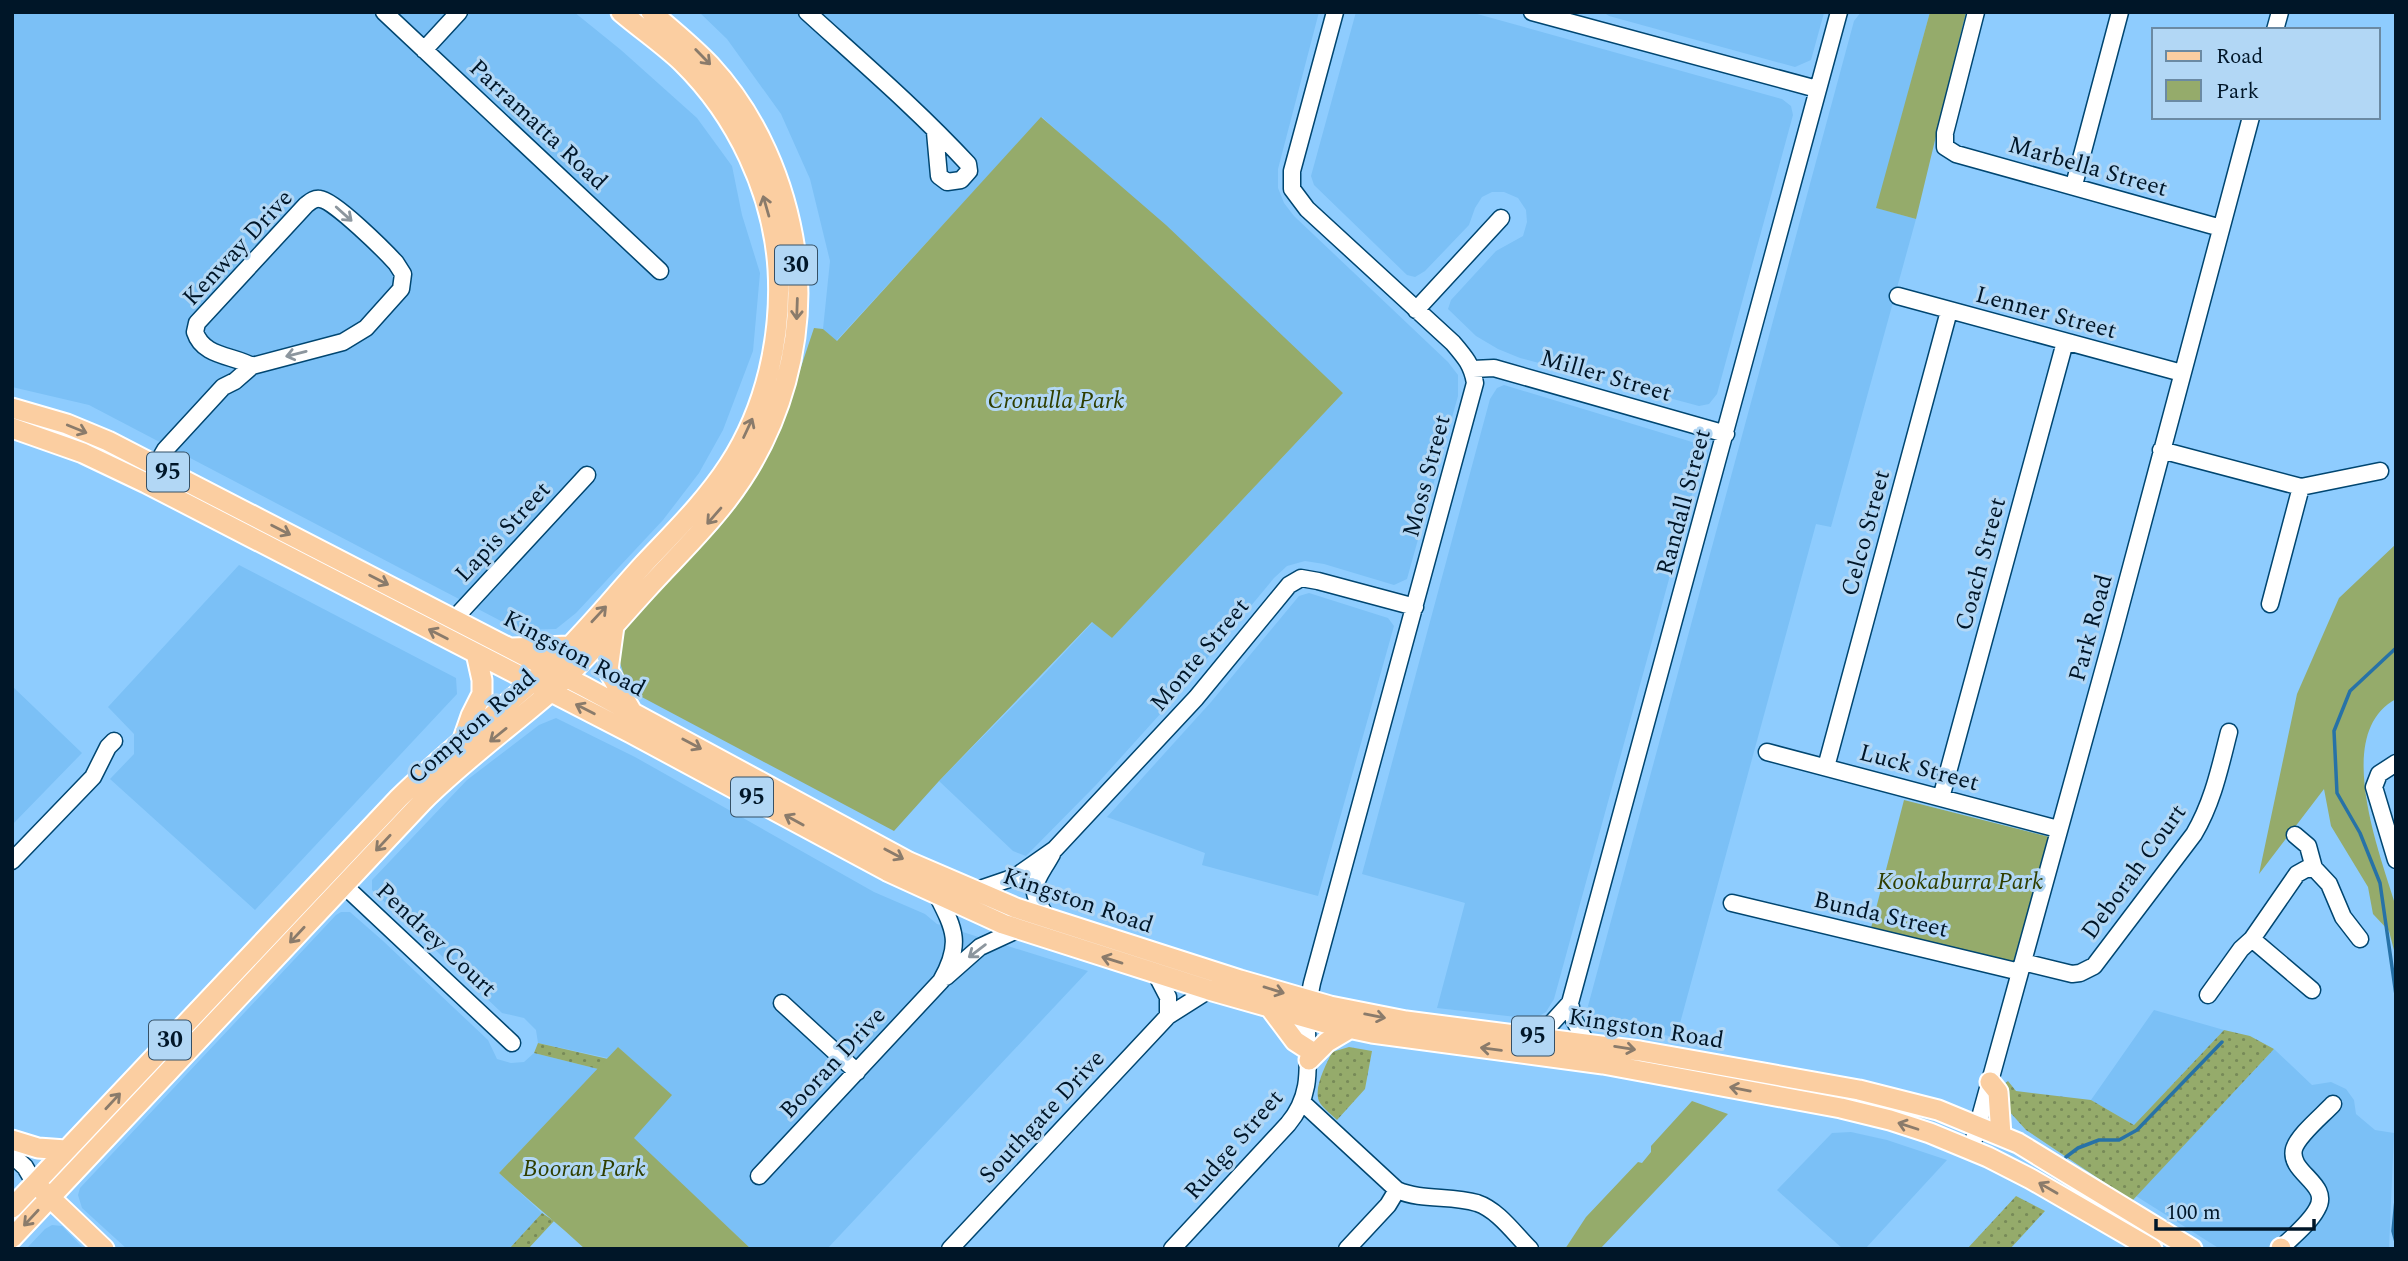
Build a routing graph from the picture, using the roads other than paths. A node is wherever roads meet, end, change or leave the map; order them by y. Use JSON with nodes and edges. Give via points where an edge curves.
{"nodes":[{"id":1,"x":384,"y":12,"type":"edge"},
{"id":2,"x":459,"y":12,"type":"edge"},
{"id":3,"x":621,"y":12,"type":"edge"},
{"id":4,"x":651,"y":12,"type":"edge"},
{"id":5,"x":807,"y":12,"type":"edge"},
{"id":6,"x":1335,"y":12,"type":"edge"},
{"id":7,"x":1532,"y":12,"type":"edge"},
{"id":8,"x":1839,"y":12,"type":"edge"},
{"id":9,"x":1976,"y":12,"type":"edge"},
{"id":10,"x":2120,"y":12,"type":"edge"},
{"id":11,"x":1578,"y":18,"type":"edge"},
{"id":12,"x":424,"y":50,"type":"junction"},
{"id":13,"x":1817,"y":89,"type":"junction"},
{"id":14,"x":2250,"y":119,"type":"edge"},
{"id":15,"x":935,"y":132,"type":"dead end"},
{"id":16,"x":2074,"y":185,"type":"junction"},
{"id":17,"x":1501,"y":218,"type":"dead end"},
{"id":18,"x":2221,"y":228,"type":"junction"},
{"id":19,"x":660,"y":271,"type":"dead end"},
{"id":20,"x":1898,"y":296,"type":"dead end"},
{"id":21,"x":1416,"y":310,"type":"junction"},
{"id":22,"x":1949,"y":311,"type":"junction"},
{"id":23,"x":2065,"y":342,"type":"junction"},
{"id":24,"x":223,"y":358,"type":"junction"},
{"id":25,"x":252,"y":366,"type":"junction"},
{"id":26,"x":1473,"y":369,"type":"junction"},
{"id":27,"x":2182,"y":373,"type":"junction"},
{"id":28,"x":223,"y":387,"type":"junction"},
{"id":29,"x":12,"y":408,"type":"edge"},
{"id":30,"x":12,"y":428,"type":"edge"},
{"id":31,"x":1726,"y":434,"type":"junction"},
{"id":32,"x":2161,"y":450,"type":"junction"},
{"id":33,"x":2380,"y":471,"type":"dead end"},
{"id":34,"x":150,"y":474,"type":"junction"},
{"id":35,"x":587,"y":475,"type":"dead end"},
{"id":36,"x":2301,"y":487,"type":"junction"},
{"id":37,"x":2270,"y":604,"type":"dead end"},
{"id":38,"x":1415,"y":607,"type":"junction"},
{"id":39,"x":454,"y":619,"type":"junction"},
{"id":40,"x":614,"y":625,"type":"junction"},
{"id":41,"x":569,"y":646,"type":"junction"},
{"id":42,"x":510,"y":649,"type":"junction"},
{"id":43,"x":476,"y":653,"type":"junction"},
{"id":44,"x":556,"y":673,"type":"junction"},
{"id":45,"x":532,"y":681,"type":"junction"},
{"id":46,"x":551,"y":691,"type":"junction"},
{"id":47,"x":632,"y":712,"type":"junction"},
{"id":48,"x":2229,"y":732,"type":"dead end"},
{"id":49,"x":463,"y":740,"type":"junction"},
{"id":50,"x":114,"y":741,"type":"dead end"},
{"id":51,"x":1767,"y":752,"type":"dead end"},
{"id":52,"x":2396,"y":762,"type":"edge"},
{"id":53,"x":1826,"y":767,"type":"junction"},
{"id":54,"x":1941,"y":798,"type":"junction"},
{"id":55,"x":2058,"y":830,"type":"junction"},
{"id":56,"x":2295,"y":835,"type":"dead end"},
{"id":57,"x":1055,"y":849,"type":"junction"},
{"id":58,"x":2396,"y":860,"type":"edge"},
{"id":59,"x":12,"y":861,"type":"edge"},
{"id":60,"x":2314,"y":868,"type":"junction"},
{"id":61,"x":329,"y":872,"type":"junction"},
{"id":62,"x":344,"y":885,"type":"junction"},
{"id":63,"x":974,"y":891,"type":"junction"},
{"id":64,"x":936,"y":895,"type":"junction"},
{"id":65,"x":1732,"y":904,"type":"dead end"},
{"id":66,"x":1048,"y":919,"type":"junction"},
{"id":67,"x":1018,"y":929,"type":"junction"},
{"id":68,"x":2252,"y":939,"type":"junction"},
{"id":69,"x":2360,"y":939,"type":"dead end"},
{"id":70,"x":2022,"y":967,"type":"junction"},
{"id":71,"x":1156,"y":974,"type":"junction"},
{"id":72,"x":941,"y":981,"type":"junction"},
{"id":73,"x":1209,"y":990,"type":"junction"},
{"id":74,"x":2312,"y":990,"type":"dead end"},
{"id":75,"x":2208,"y":999,"type":"dead end"},
{"id":76,"x":782,"y":1003,"type":"dead end"},
{"id":77,"x":1570,"y":1003,"type":"junction"},
{"id":78,"x":1271,"y":1009,"type":"junction"},
{"id":79,"x":1308,"y":1010,"type":"junction"},
{"id":80,"x":1168,"y":1016,"type":"junction"},
{"id":81,"x":1349,"y":1029,"type":"junction"},
{"id":82,"x":1539,"y":1037,"type":"junction"},
{"id":83,"x":512,"y":1042,"type":"dead end"},
{"id":84,"x":1586,"y":1042,"type":"junction"},
{"id":85,"x":1309,"y":1055,"type":"junction"},
{"id":86,"x":857,"y":1072,"type":"junction"},
{"id":87,"x":1990,"y":1082,"type":"junction"},
{"id":88,"x":1303,"y":1103,"type":"junction"},
{"id":89,"x":2333,"y":1104,"type":"dead end"},
{"id":90,"x":1978,"y":1125,"type":"junction"},
{"id":91,"x":2001,"y":1135,"type":"junction"},
{"id":92,"x":12,"y":1140,"type":"edge"},
{"id":93,"x":66,"y":1150,"type":"junction"},
{"id":94,"x":1972,"y":1150,"type":"junction"},
{"id":95,"x":12,"y":1155,"type":"edge"},
{"id":96,"x":12,"y":1169,"type":"edge"},
{"id":97,"x":759,"y":1176,"type":"dead end"},
{"id":98,"x":35,"y":1184,"type":"junction"},
{"id":99,"x":1397,"y":1190,"type":"junction"},
{"id":100,"x":50,"y":1198,"type":"junction"},
{"id":101,"x":12,"y":1208,"type":"edge"},
{"id":102,"x":12,"y":1238,"type":"edge"},
{"id":103,"x":104,"y":1249,"type":"edge"},
{"id":104,"x":950,"y":1249,"type":"edge"},
{"id":105,"x":1172,"y":1249,"type":"edge"},
{"id":106,"x":1347,"y":1249,"type":"edge"},
{"id":107,"x":1530,"y":1249,"type":"edge"},
{"id":108,"x":2151,"y":1249,"type":"edge"},
{"id":109,"x":2192,"y":1249,"type":"edge"},
{"id":110,"x":2281,"y":1249,"type":"edge"}],
"edges":[{"from":1,"to":12,"type":"street","name":"Parramatta Road"},
{"from":2,"to":12,"type":"street"},
{"from":41,"to":3,"type":"main road","name":"Compton Road","number":"30","one_way":true,"via":[[694,510],[729,464],[757,408],[777,325],[777,251],[750,159],[696,77]]},
{"from":4,"to":40,"type":"main road","name":"Compton Road","number":"30","one_way":true,"via":[[726,82],[752,121],[781,189],[792,233],[797,316],[782,394],[746,472],[714,516]]},
{"from":5,"to":15,"type":"street"},
{"from":6,"to":21,"type":"street","via":[[1292,171],[1292,189],[1307,209]]},
{"from":7,"to":11,"type":"street"},
{"from":8,"to":13,"type":"street","name":"Randall Street"},
{"from":9,"to":16,"type":"street","name":"Marbella Street","via":[[1945,147],[1956,154]]},
{"from":10,"to":16,"type":"street"},
{"from":11,"to":13,"type":"street"},
{"from":12,"to":19,"type":"street","name":"Parramatta Road"},
{"from":13,"to":31,"type":"street","name":"Randall Street"},
{"from":14,"to":18,"type":"street","name":"Park Road"},
{"from":16,"to":18,"type":"street","name":"Marbella Street"},
{"from":17,"to":21,"type":"street"},
{"from":18,"to":27,"type":"street","name":"Park Road"},
{"from":20,"to":22,"type":"street","name":"Lenner Street"},
{"from":21,"to":26,"type":"street","via":[[1453,343]]},
{"from":22,"to":23,"type":"street","name":"Lenner Street"},
{"from":22,"to":53,"type":"street","name":"Celco Street"},
{"from":23,"to":27,"type":"street","name":"Lenner Street"},
{"from":23,"to":54,"type":"street","name":"Coach Street"},
{"from":24,"to":25,"type":"street","name":"Kenway Drive"},
{"from":24,"to":25,"type":"street","name":"Kenway Drive","one_way":true,"via":[[188,333],[319,195],[390,257],[407,278],[366,328],[351,338]]},
{"from":24,"to":28,"type":"street"},
{"from":25,"to":28,"type":"street","name":"Kenway Drive"},
{"from":26,"to":31,"type":"street","name":"Miller Street","via":[[1494,368]]},
{"from":26,"to":38,"type":"street","name":"Moss Street","via":[[1475,383]]},
{"from":27,"to":32,"type":"street","name":"Park Road"},
{"from":28,"to":34,"type":"street","name":"Kenway Drive","via":[[169,445]]},
{"from":29,"to":34,"type":"main road","name":"Kingston Road","number":"95","one_way":true,"via":[[107,441]]},
{"from":30,"to":34,"type":"main road","name":"Kingston Road","number":"95"},
{"from":31,"to":77,"type":"street","name":"Randall Street"},
{"from":32,"to":36,"type":"street"},
{"from":32,"to":55,"type":"street","name":"Park Road"},
{"from":33,"to":36,"type":"street"},
{"from":34,"to":39,"type":"main road","name":"Kingston Road","number":"95","one_way":true},
{"from":43,"to":34,"type":"main road","name":"Kingston Road","number":"95","one_way":true},
{"from":35,"to":39,"type":"street","name":"Lapis Street"},
{"from":36,"to":37,"type":"street"},
{"from":38,"to":57,"type":"street","name":"Monte Street","via":[[1318,580],[1301,578],[1289,584],[1196,698]]},
{"from":38,"to":79,"type":"street","name":"Moss Street"},
{"from":39,"to":42,"type":"main road","name":"Kingston Road","number":"95"},
{"from":40,"to":44,"type":"main road","name":"Compton Road","number":"30"},
{"from":40,"to":47,"type":"main road","via":[[608,670]]},
{"from":41,"to":42,"type":"main road"},
{"from":41,"to":44,"type":"main road","name":"Compton Road","number":"30"},
{"from":42,"to":44,"type":"main road","name":"Kingston Road","number":"95"},
{"from":43,"to":45,"type":"main road","name":"Kingston Road","number":"95"},
{"from":43,"to":49,"type":"main road","via":[[482,694]]},
{"from":44,"to":45,"type":"main road","name":"Compton Road","number":"30"},
{"from":44,"to":46,"type":"main road","name":"Compton Road","number":"30"},
{"from":44,"to":47,"type":"main road","name":"Kingston Road","number":"95"},
{"from":45,"to":46,"type":"main road","name":"Kingston Road","number":"95"},
{"from":45,"to":49,"type":"main road","name":"Compton Road","number":"30"},
{"from":46,"to":62,"type":"main road","name":"Compton Road","number":"30","one_way":true,"via":[[438,786]]},
{"from":64,"to":46,"type":"main road","name":"Kingston Road","number":"95","one_way":true},
{"from":47,"to":63,"type":"main road","name":"Kingston Road","number":"95","one_way":true,"via":[[909,862]]},
{"from":48,"to":70,"type":"street","name":"Deborah Court","via":[[2203,819],[2094,966],[2072,974]]},
{"from":49,"to":61,"type":"main road","name":"Compton Road","number":"30","via":[[399,798]]},
{"from":50,"to":59,"type":"street","via":[[93,777]]},
{"from":51,"to":53,"type":"street","name":"Luck Street"},
{"from":52,"to":58,"type":"street","via":[[2379,774],[2374,787]]},
{"from":53,"to":54,"type":"street","name":"Luck Street"},
{"from":54,"to":55,"type":"street","name":"Luck Street"},
{"from":55,"to":70,"type":"street","name":"Park Road"},
{"from":56,"to":60,"type":"street","via":[[2308,846]]},
{"from":57,"to":63,"type":"street","name":"Monte Street","via":[[1015,877]]},
{"from":57,"to":66,"type":"street","name":"Monte Street","via":[[1033,891]]},
{"from":60,"to":68,"type":"street","via":[[2297,874]]},
{"from":60,"to":69,"type":"street","via":[[2329,884],[2343,917]]},
{"from":61,"to":62,"type":"street","name":"Pendrey Court"},
{"from":93,"to":61,"type":"main road","name":"Compton Road","number":"30","one_way":true},
{"from":62,"to":83,"type":"street","name":"Pendrey Court"},
{"from":62,"to":100,"type":"main road","name":"Compton Road","number":"30","one_way":true},
{"from":63,"to":66,"type":"main road","name":"Kingston Road","number":"95"},
{"from":64,"to":67,"type":"main road","name":"Kingston Road","number":"95"},
{"from":64,"to":72,"type":"street","name":"Booran Drive","via":[[955,938],[952,959]]},
{"from":65,"to":70,"type":"street","name":"Bunda Street"},
{"from":66,"to":79,"type":"main road","name":"Kingston Road","number":"95","one_way":true},
{"from":71,"to":67,"type":"main road","name":"Kingston Road","number":"95","one_way":true},
{"from":67,"to":72,"type":"street","name":"Booran Drive","one_way":true,"via":[[980,947]]},
{"from":68,"to":74,"type":"street"},
{"from":68,"to":75,"type":"street"},
{"from":70,"to":87,"type":"street","name":"Park Road"},
{"from":71,"to":73,"type":"main road","name":"Kingston Road","number":"95"},
{"from":71,"to":80,"type":"street","via":[[1168,997]]},
{"from":72,"to":86,"type":"street","name":"Booran Drive"},
{"from":73,"to":78,"type":"main road","name":"Kingston Road","number":"95"},
{"from":73,"to":80,"type":"street","name":"Southgate Drive"},
{"from":76,"to":86,"type":"street"},
{"from":77,"to":82,"type":"street","name":"Randall Street"},
{"from":77,"to":84,"type":"street"},
{"from":78,"to":79,"type":"main road","name":"Kingston Road","number":"95"},
{"from":78,"to":85,"type":"main road"},
{"from":79,"to":81,"type":"main road","name":"Kingston Road","number":"95"},
{"from":79,"to":82,"type":"main road","name":"Kingston Road","number":"95","one_way":true},
{"from":79,"to":85,"type":"street","name":"Rudge Street"},
{"from":80,"to":104,"type":"street","name":"Southgate Drive"},
{"from":81,"to":85,"type":"main road"},
{"from":94,"to":81,"type":"main road","name":"Kingston Road","number":"95","one_way":true,"via":[[1911,1126],[1841,1108],[1592,1062]]},
{"from":82,"to":84,"type":"main road","name":"Kingston Road","number":"95"},
{"from":84,"to":90,"type":"main road","name":"Kingston Road","number":"95","one_way":true,"via":[[1859,1090]]},
{"from":85,"to":88,"type":"street","name":"Rudge Street"},
{"from":86,"to":97,"type":"street","name":"Booran Drive"},
{"from":87,"to":90,"type":"street","name":"Park Road"},
{"from":87,"to":91,"type":"main road","via":[[1998,1091]]},
{"from":88,"to":99,"type":"street"},
{"from":88,"to":105,"type":"street","name":"Rudge Street"},
{"from":89,"to":110,"type":"street","via":[[2294,1150],[2296,1164],[2320,1198],[2318,1208]]},
{"from":90,"to":91,"type":"main road","name":"Kingston Road","number":"95"},
{"from":90,"to":94,"type":"street","name":"Park Road"},
{"from":91,"to":109,"type":"main road","name":"Kingston Road","number":"95"},
{"from":92,"to":93,"type":"main road","via":[[38,1149]]},
{"from":93,"to":98,"type":"main road","name":"Compton Road","number":"30"},
{"from":108,"to":94,"type":"main road","name":"Kingston Road","number":"95","one_way":true},
{"from":95,"to":98,"type":"street"},
{"from":96,"to":98,"type":"street"},
{"from":98,"to":100,"type":"main road"},
{"from":98,"to":101,"type":"main road","name":"Compton Road","number":"30"},
{"from":99,"to":106,"type":"street"},
{"from":99,"to":107,"type":"street","via":[[1475,1202],[1490,1209]]},
{"from":100,"to":102,"type":"main road","name":"Compton Road","number":"30","one_way":true},
{"from":100,"to":103,"type":"main road"}]}
